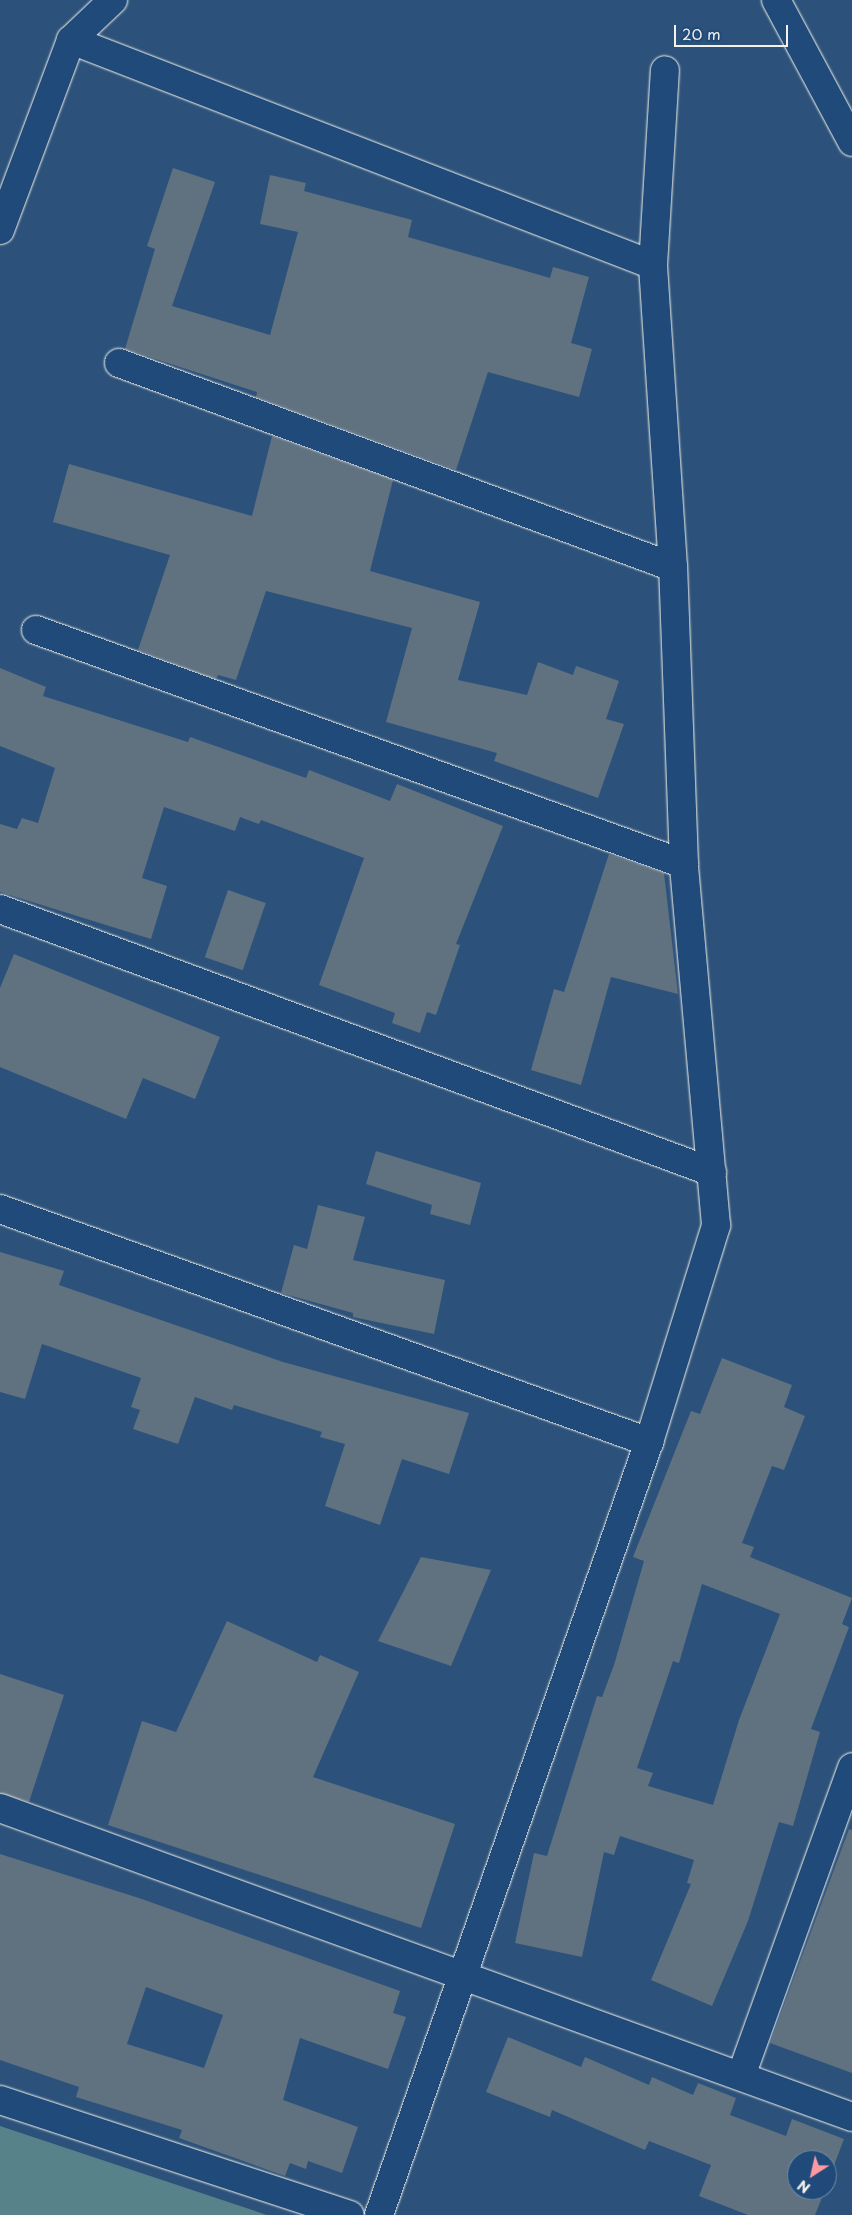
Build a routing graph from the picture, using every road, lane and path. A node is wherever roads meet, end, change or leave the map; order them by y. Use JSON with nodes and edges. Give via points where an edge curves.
{"nodes":[{"id":1,"x":113,"y":0,"type":"edge"},
{"id":2,"x":776,"y":0,"type":"edge"},
{"id":3,"x":72,"y":40,"type":"junction"},
{"id":4,"x":665,"y":70,"type":"dead end"},
{"id":5,"x":852,"y":142,"type":"edge"},
{"id":6,"x":0,"y":230,"type":"edge"},
{"id":7,"x":653,"y":265,"type":"junction"},
{"id":8,"x":120,"y":363,"type":"dead end"},
{"id":9,"x":673,"y":567,"type":"junction"},
{"id":10,"x":36,"y":630,"type":"dead end"},
{"id":11,"x":684,"y":864,"type":"junction"},
{"id":12,"x":0,"y":909,"type":"edge"},
{"id":13,"x":712,"y":1172,"type":"junction"},
{"id":14,"x":0,"y":1209,"type":"edge"},
{"id":15,"x":649,"y":1442,"type":"junction"},
{"id":16,"x":852,"y":1768,"type":"edge"},
{"id":17,"x":0,"y":1808,"type":"edge"},
{"id":18,"x":462,"y":1974,"type":"junction"},
{"id":19,"x":741,"y":2076,"type":"junction"},
{"id":20,"x":0,"y":2100,"type":"edge"},
{"id":21,"x":852,"y":2117,"type":"edge"},
{"id":22,"x":350,"y":2215,"type":"edge"},
{"id":23,"x":379,"y":2215,"type":"edge"}],
"edges":[{"from":1,"to":3,"type":"street"},
{"from":2,"to":5,"type":"street"},
{"from":3,"to":6,"type":"street"},
{"from":3,"to":7,"type":"street"},
{"from":4,"to":7,"type":"street"},
{"from":7,"to":9,"type":"street"},
{"from":8,"to":9,"type":"street"},
{"from":9,"to":11,"type":"street"},
{"from":10,"to":11,"type":"street"},
{"from":11,"to":13,"type":"street"},
{"from":12,"to":13,"type":"street"},
{"from":13,"to":15,"type":"street","via":[[716,1225]]},
{"from":14,"to":15,"type":"street"},
{"from":15,"to":18,"type":"street"},
{"from":16,"to":19,"type":"street"},
{"from":17,"to":18,"type":"street"},
{"from":18,"to":19,"type":"street"},
{"from":18,"to":23,"type":"street"},
{"from":19,"to":21,"type":"street"},
{"from":20,"to":22,"type":"street"}]}
